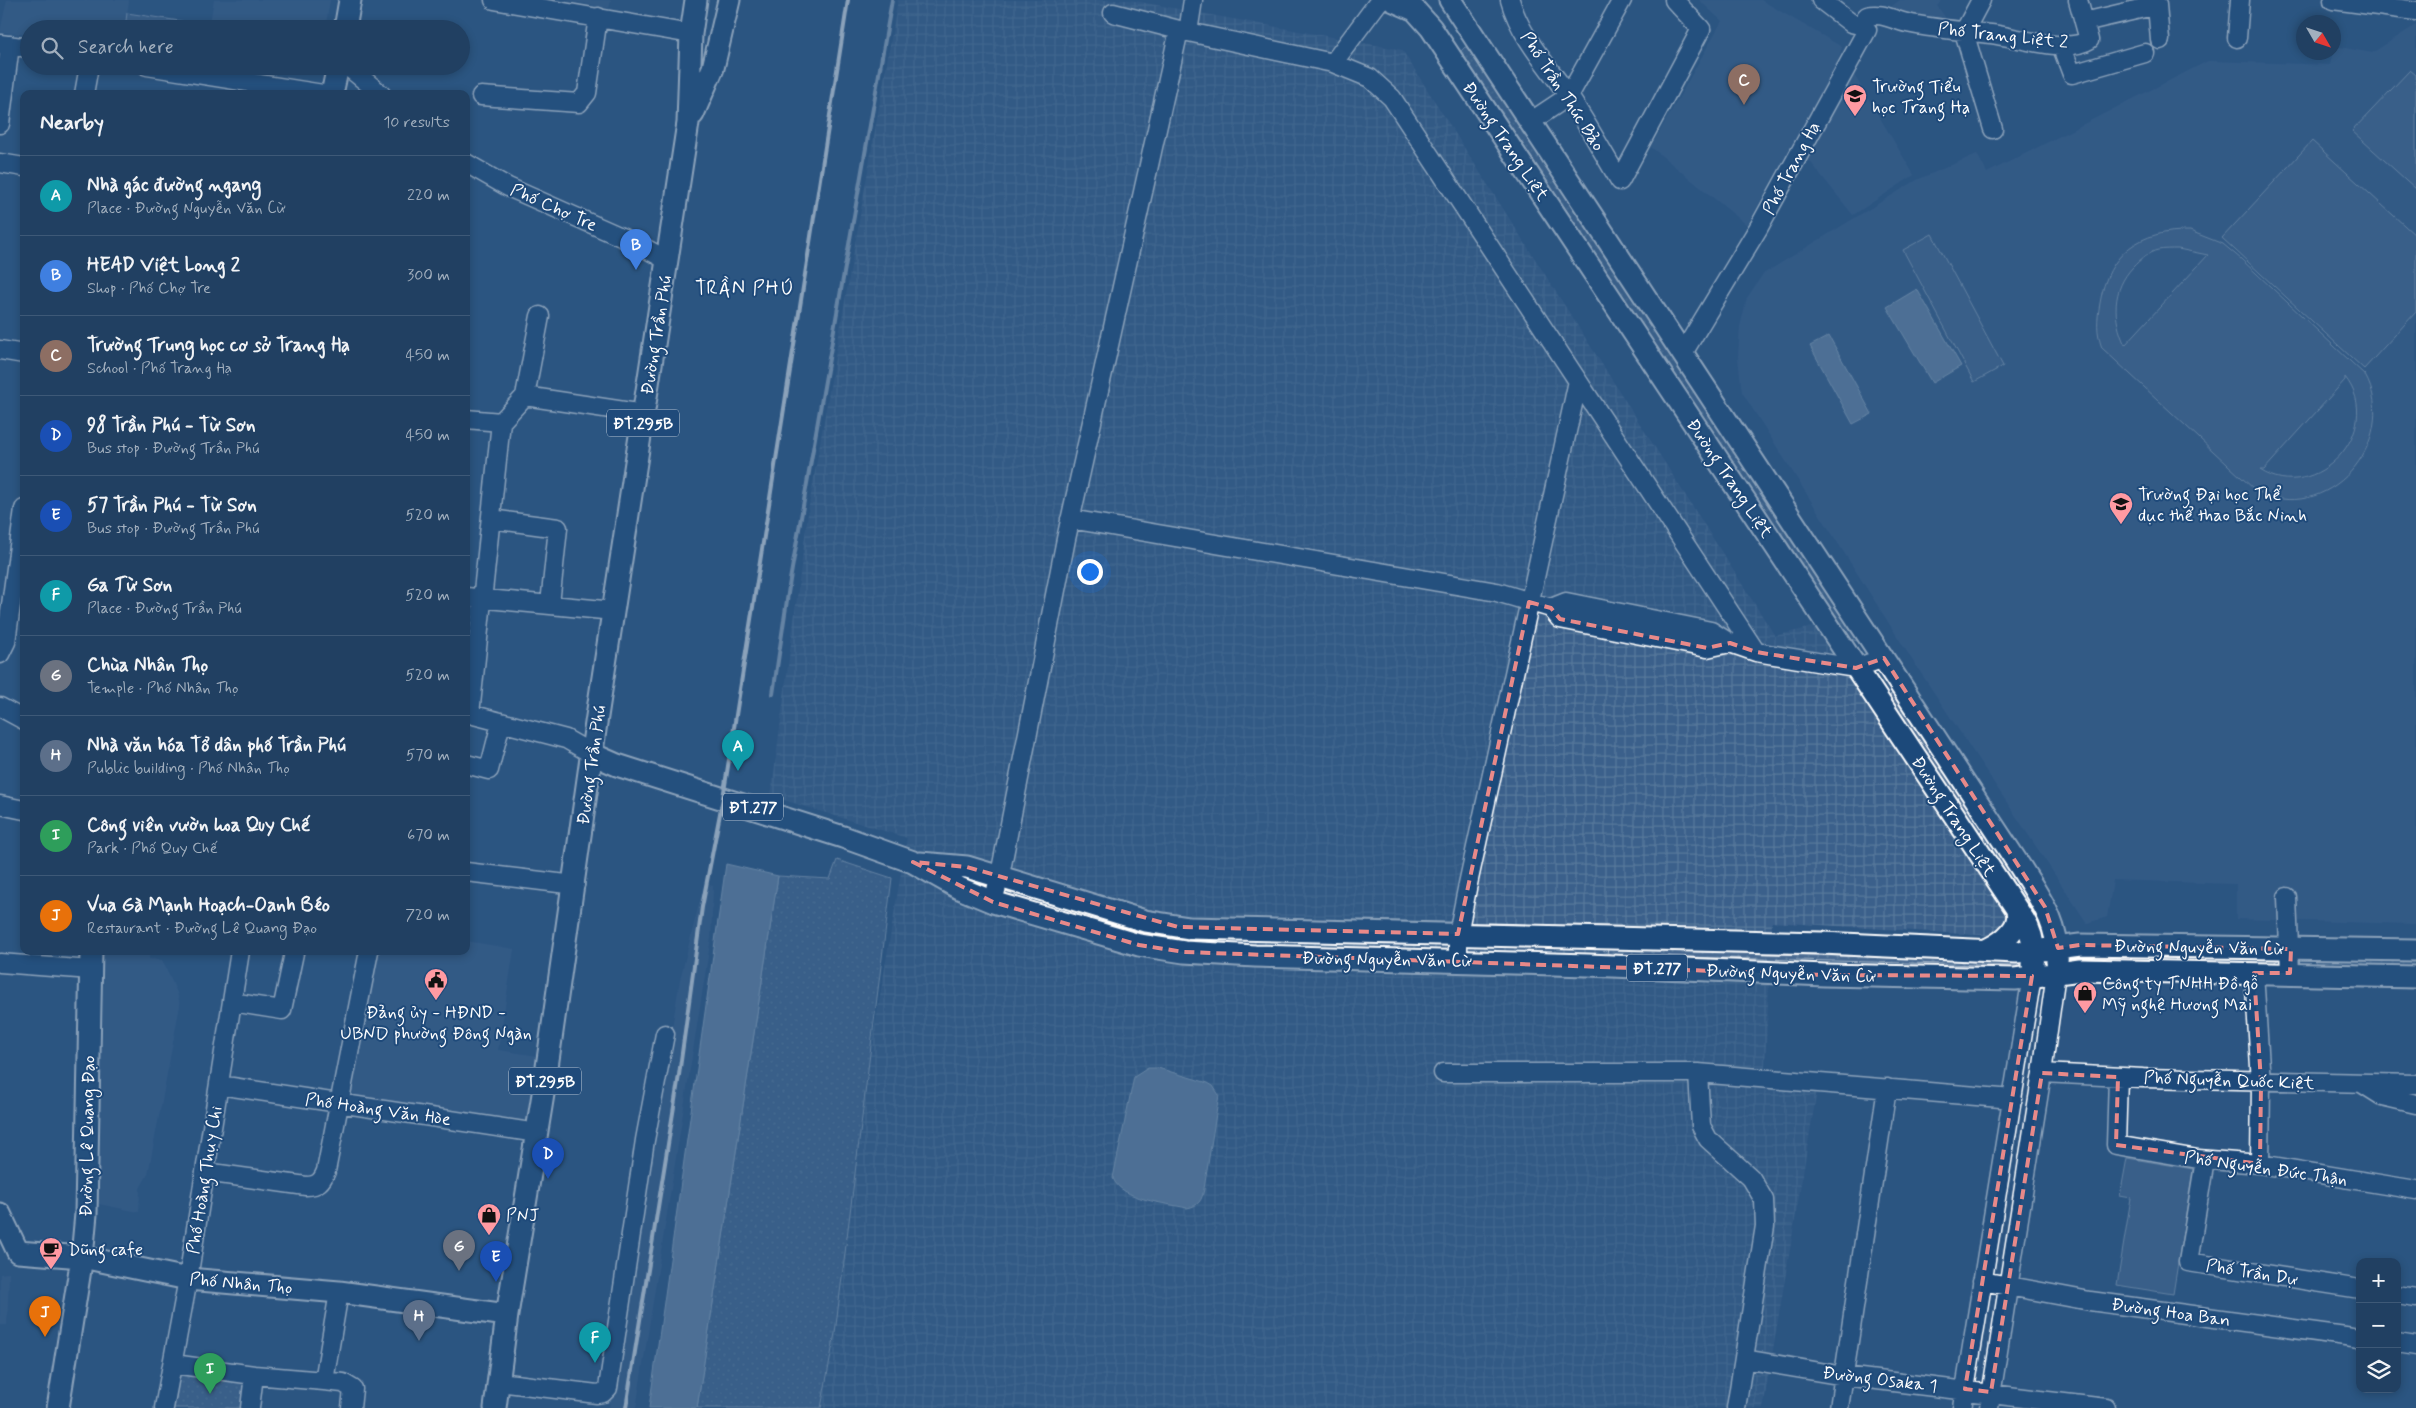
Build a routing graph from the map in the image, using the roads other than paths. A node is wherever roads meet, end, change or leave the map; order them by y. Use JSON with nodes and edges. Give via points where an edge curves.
{"nodes":[{"id":1,"x":350,"y":0,"type":"edge"},
{"id":2,"x":494,"y":0,"type":"edge"},
{"id":3,"x":696,"y":0,"type":"edge"},
{"id":4,"x":728,"y":0,"type":"edge"},
{"id":5,"x":1193,"y":0,"type":"edge"},
{"id":6,"x":1380,"y":0,"type":"edge"},
{"id":7,"x":1392,"y":0,"type":"edge"},
{"id":8,"x":1450,"y":0,"type":"edge"},
{"id":9,"x":1510,"y":0,"type":"edge"},
{"id":10,"x":1622,"y":0,"type":"edge"},
{"id":11,"x":1674,"y":0,"type":"edge"},
{"id":12,"x":1821,"y":0,"type":"edge"},
{"id":13,"x":1888,"y":0,"type":"edge"},
{"id":14,"x":1981,"y":0,"type":"edge"},
{"id":15,"x":2078,"y":0,"type":"edge"},
{"id":16,"x":2240,"y":0,"type":"edge"},
{"id":17,"x":2341,"y":1,"type":"edge"},
{"id":18,"x":531,"y":3,"type":"edge"},
{"id":19,"x":2416,"y":11,"type":"edge"},
{"id":20,"x":1113,"y":13,"type":"dead end"},
{"id":21,"x":598,"y":18,"type":"junction"},
{"id":22,"x":347,"y":20,"type":"edge"},
{"id":23,"x":1869,"y":22,"type":"junction"},
{"id":24,"x":2084,"y":22,"type":"junction"},
{"id":25,"x":1184,"y":31,"type":"junction"},
{"id":26,"x":1964,"y":32,"type":"junction"},
{"id":27,"x":691,"y":34,"type":"junction"},
{"id":28,"x":2238,"y":38,"type":"dead end"},
{"id":29,"x":721,"y":39,"type":"junction"},
{"id":30,"x":2160,"y":40,"type":"dead end"},
{"id":31,"x":5,"y":44,"type":"edge"},
{"id":32,"x":2061,"y":45,"type":"junction"},
{"id":33,"x":20,"y":46,"type":"edge"},
{"id":34,"x":2145,"y":53,"type":"dead end"},
{"id":35,"x":690,"y":63,"type":"junction"},
{"id":36,"x":1333,"y":63,"type":"junction"},
{"id":37,"x":713,"y":68,"type":"junction"},
{"id":38,"x":87,"y":75,"type":"edge"},
{"id":39,"x":187,"y":75,"type":"edge"},
{"id":40,"x":336,"y":75,"type":"edge"},
{"id":41,"x":358,"y":75,"type":"edge"},
{"id":42,"x":236,"y":86,"type":"edge"},
{"id":43,"x":85,"y":90,"type":"edge"},
{"id":44,"x":280,"y":90,"type":"edge"},
{"id":45,"x":333,"y":90,"type":"edge"},
{"id":46,"x":376,"y":90,"type":"edge"},
{"id":47,"x":481,"y":96,"type":"dead end"},
{"id":48,"x":1569,"y":96,"type":"junction"},
{"id":49,"x":1530,"y":122,"type":"junction"},
{"id":50,"x":688,"y":123,"type":"junction"},
{"id":51,"x":0,"y":124,"type":"edge"},
{"id":52,"x":1993,"y":130,"type":"dead end"},
{"id":53,"x":0,"y":163,"type":"edge"},
{"id":54,"x":470,"y":165,"type":"edge"},
{"id":55,"x":20,"y":167,"type":"edge"},
{"id":56,"x":667,"y":260,"type":"junction"},
{"id":57,"x":540,"y":316,"type":"dead end"},
{"id":58,"x":0,"y":350,"type":"edge"},
{"id":59,"x":20,"y":353,"type":"edge"},
{"id":60,"x":1683,"y":353,"type":"junction"},
{"id":61,"x":1578,"y":381,"type":"junction"},
{"id":62,"x":524,"y":396,"type":"junction"},
{"id":63,"x":644,"y":414,"type":"junction"},
{"id":64,"x":470,"y":419,"type":"edge"},
{"id":65,"x":501,"y":422,"type":"junction"},
{"id":66,"x":491,"y":519,"type":"junction"},
{"id":67,"x":1070,"y":519,"type":"junction"},
{"id":68,"x":20,"y":539,"type":"edge"},
{"id":69,"x":474,"y":598,"type":"edge"},
{"id":70,"x":1529,"y":602,"type":"junction"},
{"id":71,"x":550,"y":604,"type":"junction"},
{"id":72,"x":11,"y":607,"type":"edge"},
{"id":73,"x":614,"y":611,"type":"junction"},
{"id":74,"x":1756,"y":652,"type":"junction"},
{"id":75,"x":0,"y":654,"type":"edge"},
{"id":76,"x":1884,"y":658,"type":"junction"},
{"id":77,"x":1856,"y":668,"type":"junction"},
{"id":78,"x":470,"y":675,"type":"edge"},
{"id":79,"x":0,"y":707,"type":"edge"},
{"id":80,"x":470,"y":715,"type":"edge"},
{"id":81,"x":20,"y":718,"type":"edge"},
{"id":82,"x":501,"y":723,"type":"junction"},
{"id":83,"x":592,"y":754,"type":"junction"},
{"id":84,"x":470,"y":765,"type":"edge"},
{"id":85,"x":0,"y":805,"type":"edge"},
{"id":86,"x":20,"y":809,"type":"edge"},
{"id":87,"x":913,"y":862,"type":"junction"},
{"id":88,"x":470,"y":872,"type":"edge"},
{"id":89,"x":1000,"y":875,"type":"junction"},
{"id":90,"x":575,"y":885,"type":"junction"},
{"id":91,"x":2287,"y":896,"type":"dead end"},
{"id":92,"x":993,"y":902,"type":"junction"},
{"id":93,"x":2016,"y":908,"type":"junction"},
{"id":94,"x":1458,"y":934,"type":"junction"},
{"id":95,"x":1589,"y":938,"type":"junction"},
{"id":96,"x":2058,"y":948,"type":"junction"},
{"id":97,"x":1988,"y":949,"type":"junction"},
{"id":98,"x":2291,"y":949,"type":"junction"},
{"id":99,"x":2416,"y":950,"type":"edge"},
{"id":100,"x":2034,"y":951,"type":"junction"},
{"id":101,"x":239,"y":955,"type":"edge"},
{"id":102,"x":294,"y":955,"type":"edge"},
{"id":103,"x":368,"y":955,"type":"edge"},
{"id":104,"x":1458,"y":960,"type":"junction"},
{"id":105,"x":91,"y":961,"type":"edge"},
{"id":106,"x":0,"y":963,"type":"edge"},
{"id":107,"x":1588,"y":965,"type":"junction"},
{"id":108,"x":2056,"y":973,"type":"junction"},
{"id":109,"x":2254,"y":973,"type":"junction"},
{"id":110,"x":2290,"y":973,"type":"junction"},
{"id":111,"x":2032,"y":976,"type":"junction"},
{"id":112,"x":2416,"y":977,"type":"edge"},
{"id":113,"x":232,"y":1002,"type":"junction"},
{"id":114,"x":665,"y":1034,"type":"dead end"},
{"id":115,"x":1443,"y":1073,"type":"dead end"},
{"id":116,"x":1698,"y":1073,"type":"junction"},
{"id":117,"x":2042,"y":1073,"type":"junction"},
{"id":118,"x":2118,"y":1077,"type":"junction"},
{"id":119,"x":2261,"y":1082,"type":"junction"},
{"id":120,"x":2362,"y":1084,"type":"junction"},
{"id":121,"x":2416,"y":1084,"type":"edge"},
{"id":122,"x":219,"y":1085,"type":"junction"},
{"id":123,"x":1887,"y":1088,"type":"junction"},
{"id":124,"x":2014,"y":1098,"type":"junction"},
{"id":125,"x":340,"y":1104,"type":"junction"},
{"id":126,"x":2416,"y":1104,"type":"edge"},
{"id":127,"x":537,"y":1133,"type":"junction"},
{"id":128,"x":2205,"y":1160,"type":"junction"},
{"id":129,"x":2260,"y":1164,"type":"junction"},
{"id":130,"x":204,"y":1172,"type":"junction"},
{"id":131,"x":2416,"y":1190,"type":"edge"},
{"id":132,"x":0,"y":1214,"type":"edge"},
{"id":133,"x":82,"y":1257,"type":"junction"},
{"id":134,"x":188,"y":1279,"type":"junction"},
{"id":135,"x":1982,"y":1281,"type":"junction"},
{"id":136,"x":2009,"y":1287,"type":"junction"},
{"id":137,"x":2356,"y":1288,"type":"edge"},
{"id":138,"x":339,"y":1292,"type":"junction"},
{"id":139,"x":2401,"y":1296,"type":"edge"},
{"id":140,"x":2416,"y":1298,"type":"edge"},
{"id":141,"x":507,"y":1315,"type":"junction"},
{"id":142,"x":2356,"y":1337,"type":"edge"},
{"id":143,"x":2401,"y":1344,"type":"edge"},
{"id":144,"x":2416,"y":1346,"type":"edge"},
{"id":145,"x":1744,"y":1359,"type":"junction"},
{"id":146,"x":173,"y":1364,"type":"junction"},
{"id":147,"x":254,"y":1375,"type":"junction"},
{"id":148,"x":1844,"y":1376,"type":"junction"},
{"id":149,"x":324,"y":1381,"type":"junction"},
{"id":150,"x":499,"y":1382,"type":"junction"},
{"id":151,"x":1965,"y":1389,"type":"junction"},
{"id":152,"x":1990,"y":1400,"type":"edge"},
{"id":153,"x":58,"y":1408,"type":"edge"},
{"id":154,"x":164,"y":1408,"type":"edge"},
{"id":155,"x":250,"y":1408,"type":"edge"},
{"id":156,"x":351,"y":1408,"type":"edge"},
{"id":157,"x":495,"y":1408,"type":"edge"},
{"id":158,"x":1736,"y":1408,"type":"edge"},
{"id":159,"x":1839,"y":1408,"type":"edge"},
{"id":160,"x":1962,"y":1408,"type":"edge"},
{"id":161,"x":2106,"y":1408,"type":"edge"}],
"edges":[{"from":1,"to":22,"type":"main road"},
{"from":2,"to":18,"type":"street"},
{"from":3,"to":27,"type":"main road","name":"Đường Trần Phú","number":"ĐT.295B"},
{"from":4,"to":29,"type":"main road","name":"Đường Trần Phú","number":"ĐT.295B"},
{"from":5,"to":25,"type":"street"},
{"from":6,"to":36,"type":"street"},
{"from":7,"to":77,"type":"main road","name":"Đường Trang Liệt","via":[[1415,10],[1431,28]]},
{"from":8,"to":49,"type":"main road","name":"Đường Trang Liệt"},
{"from":9,"to":48,"type":"street","name":"Phố Trần Thúc Bảo","via":[[1531,44]]},
{"from":10,"to":48,"type":"street"},
{"from":11,"to":48,"type":"street","name":"Phố Trần Thúc Bảo","via":[[1702,29],[1620,181]]},
{"from":12,"to":23,"type":"street","via":[[1851,23]]},
{"from":13,"to":23,"type":"street"},
{"from":14,"to":26,"type":"street"},
{"from":15,"to":24,"type":"street","name":"Phố Trang Liệt 2"},
{"from":16,"to":28,"type":"street"},
{"from":17,"to":19,"type":"street"},
{"from":18,"to":21,"type":"street"},
{"from":20,"to":25,"type":"street"},
{"from":21,"to":27,"type":"street"},
{"from":21,"to":47,"type":"street","via":[[587,93],[579,103]]},
{"from":23,"to":26,"type":"street","name":"Phố Trang Liệt 2","via":[[1884,15],[1905,23]]},
{"from":23,"to":60,"type":"street","name":"Phố Trang Hạ","via":[[1759,227]]},
{"from":24,"to":30,"type":"street","via":[[2157,5]]},
{"from":24,"to":32,"type":"street","name":"Phố Trang Liệt 2","via":[[2089,40]]},
{"from":25,"to":36,"type":"street"},
{"from":25,"to":67,"type":"street"},
{"from":26,"to":32,"type":"street","name":"Phố Trang Liệt 2"},
{"from":26,"to":52,"type":"street"},
{"from":27,"to":29,"type":"main road"},
{"from":27,"to":35,"type":"main road","name":"Đường Trần Phú","number":"ĐT.295B"},
{"from":29,"to":37,"type":"main road","name":"Đường Trần Phú","number":"ĐT.295B"},
{"from":31,"to":33,"type":"street"},
{"from":31,"to":51,"type":"street"},
{"from":32,"to":34,"type":"street","via":[[2072,74]]},
{"from":35,"to":37,"type":"main road"},
{"from":35,"to":50,"type":"main road","name":"Đường Trần Phú","number":"ĐT.295B"},
{"from":36,"to":61,"type":"street","via":[[1370,78],[1392,98]]},
{"from":37,"to":50,"type":"main road","name":"Đường Trần Phú","number":"ĐT.295B"},
{"from":38,"to":43,"type":"street"},
{"from":39,"to":42,"type":"street"},
{"from":40,"to":45,"type":"main road"},
{"from":41,"to":46,"type":"street"},
{"from":42,"to":44,"type":"street"},
{"from":48,"to":49,"type":"street"},
{"from":49,"to":60,"type":"main road","name":"Đường Trang Liệt"},
{"from":50,"to":56,"type":"main road","name":"Đường Trần Phú","number":"ĐT.295B"},
{"from":53,"to":55,"type":"street"},
{"from":54,"to":56,"type":"street","name":"Phố Chợ Tre","via":[[508,187]]},
{"from":56,"to":63,"type":"main road","name":"Đường Trần Phú","number":"ĐT.295B"},
{"from":57,"to":62,"type":"street"},
{"from":58,"to":59,"type":"street"},
{"from":60,"to":76,"type":"main road","name":"Đường Trang Liệt"},
{"from":61,"to":70,"type":"street"},
{"from":61,"to":74,"type":"street"},
{"from":62,"to":63,"type":"street"},
{"from":62,"to":65,"type":"street"},
{"from":63,"to":73,"type":"main road","name":"Đường Trần Phú","number":"ĐT.295B"},
{"from":64,"to":65,"type":"street"},
{"from":65,"to":66,"type":"street"},
{"from":66,"to":69,"type":"street"},
{"from":66,"to":71,"type":"street","via":[[558,528]]},
{"from":67,"to":70,"type":"street","via":[[1497,592]]},
{"from":67,"to":89,"type":"street"},
{"from":68,"to":72,"type":"street"},
{"from":69,"to":71,"type":"street"},
{"from":69,"to":78,"type":"street"},
{"from":70,"to":74,"type":"street","via":[[1551,608],[1566,602],[1711,631],[1730,643]]},
{"from":70,"to":94,"type":"street"},
{"from":71,"to":73,"type":"street"},
{"from":72,"to":75,"type":"street","via":[[6,642]]},
{"from":73,"to":83,"type":"main road","name":"Đường Trần Phú","number":"ĐT.295B"},
{"from":74,"to":77,"type":"street"},
{"from":76,"to":77,"type":"street"},
{"from":76,"to":96,"type":"main road","name":"Đường Trang Liệt","via":[[2045,907],[2054,926]]},
{"from":77,"to":93,"type":"main road","name":"Đường Trang Liệt"},
{"from":79,"to":81,"type":"street"},
{"from":80,"to":82,"type":"street"},
{"from":82,"to":83,"type":"street","via":[[566,739]]},
{"from":82,"to":84,"type":"street","via":[[489,770]]},
{"from":83,"to":87,"type":"main road","name":"Đường Nguyễn Văn Cừ","number":"ĐT.277"},
{"from":83,"to":90,"type":"main road","name":"Đường Trần Phú","number":"ĐT.295B"},
{"from":85,"to":86,"type":"street"},
{"from":87,"to":89,"type":"main road","name":"Đường Nguyễn Văn Cừ","number":"ĐT.277","via":[[967,867]]},
{"from":87,"to":92,"type":"main road","name":"Đường Nguyễn Văn Cừ","number":"ĐT.277","via":[[959,888]]},
{"from":88,"to":90,"type":"street"},
{"from":89,"to":92,"type":"street"},
{"from":89,"to":94,"type":"main road","name":"Đường Nguyễn Văn Cừ","number":"ĐT.277","via":[[1136,918],[1178,927]]},
{"from":90,"to":127,"type":"main road","name":"Đường Trần Phú","number":"ĐT.295B"},
{"from":91,"to":98,"type":"street"},
{"from":92,"to":104,"type":"main road","name":"Đường Nguyễn Văn Cừ","number":"ĐT.277","via":[[1139,945],[1184,952]]},
{"from":93,"to":97,"type":"main road","via":[[2018,919],[2015,927],[2003,941]]},
{"from":93,"to":100,"type":"main road","name":"Đường Trang Liệt","via":[[2029,928]]},
{"from":94,"to":95,"type":"main road","name":"Đường Nguyễn Văn Cừ","number":"ĐT.277"},
{"from":94,"to":104,"type":"street"},
{"from":95,"to":97,"type":"main road","name":"Đường Nguyễn Văn Cừ","number":"ĐT.277"},
{"from":95,"to":107,"type":"main road"},
{"from":96,"to":98,"type":"main road","name":"Đường Nguyễn Văn Cừ","number":"ĐT.277","via":[[2080,944]]},
{"from":96,"to":100,"type":"main road","name":"Đường Nguyễn Văn Cừ","number":"ĐT.277"},
{"from":96,"to":108,"type":"main road","name":"Đường Trang Liệt"},
{"from":97,"to":100,"type":"main road","name":"Đường Nguyễn Văn Cừ","number":"ĐT.277"},
{"from":98,"to":99,"type":"main road","name":"Đường Nguyễn Văn Cừ","number":"ĐT.277"},
{"from":98,"to":110,"type":"street"},
{"from":100,"to":111,"type":"main road","name":"Đường Trang Liệt"},
{"from":101,"to":113,"type":"street","name":"Phố Hoàng Thụy Chi"},
{"from":102,"to":113,"type":"street","via":[[282,1010]]},
{"from":103,"to":125,"type":"street"},
{"from":104,"to":107,"type":"main road","name":"Đường Nguyễn Văn Cừ","number":"ĐT.277"},
{"from":105,"to":106,"type":"street"},
{"from":105,"to":133,"type":"main road","name":"Đường Lê Quang Đạo","via":[[86,1214]]},
{"from":107,"to":111,"type":"main road","name":"Đường Nguyễn Văn Cừ","number":"ĐT.277","via":[[1825,975],[2015,979]]},
{"from":108,"to":109,"type":"main road","name":"Đường Nguyễn Văn Cừ","number":"ĐT.277","via":[[2080,970]]},
{"from":108,"to":111,"type":"main road","name":"Đường Nguyễn Văn Cừ","number":"ĐT.277"},
{"from":108,"to":117,"type":"street"},
{"from":109,"to":110,"type":"main road","name":"Đường Nguyễn Văn Cừ","number":"ĐT.277"},
{"from":109,"to":119,"type":"street"},
{"from":110,"to":112,"type":"main road","name":"Đường Nguyễn Văn Cừ","number":"ĐT.277"},
{"from":111,"to":124,"type":"street"},
{"from":113,"to":122,"type":"street","name":"Phố Hoàng Thụy Chi"},
{"from":114,"to":150,"type":"street","via":[[645,1140],[608,1388],[597,1394]]},
{"from":115,"to":116,"type":"street"},
{"from":116,"to":123,"type":"street"},
{"from":116,"to":145,"type":"street","via":[[1701,1126],[1708,1139],[1751,1178],[1764,1200],[1765,1226]]},
{"from":117,"to":118,"type":"street","name":"Phố Nguyễn Quốc Kiệt"},
{"from":117,"to":136,"type":"street"},
{"from":118,"to":119,"type":"street","name":"Phố Nguyễn Quốc Kiệt"},
{"from":118,"to":128,"type":"street","name":"Phố Nguyễn Đức Thận","via":[[2116,1145]]},
{"from":119,"to":120,"type":"street","name":"Phố Nguyễn Quốc Kiệt"},
{"from":119,"to":129,"type":"street"},
{"from":120,"to":121,"type":"street","name":"Phố Nguyễn Quốc Kiệt"},
{"from":120,"to":126,"type":"street","via":[[2382,1096]]},
{"from":122,"to":125,"type":"street","name":"Phố Hoàng Văn Hòe"},
{"from":122,"to":130,"type":"street","name":"Phố Hoàng Thụy Chi"},
{"from":123,"to":124,"type":"street"},
{"from":123,"to":148,"type":"street"},
{"from":124,"to":135,"type":"street"},
{"from":125,"to":127,"type":"street","name":"Phố Hoàng Văn Hòe"},
{"from":125,"to":130,"type":"street","via":[[326,1171],[318,1184],[306,1186]]},
{"from":127,"to":141,"type":"main road","name":"Đường Trần Phú","number":"ĐT.295B"},
{"from":128,"to":129,"type":"street","name":"Phố Nguyễn Đức Thận"},
{"from":128,"to":137,"type":"street","name":"Phố Trần Dự","via":[[2188,1262]]},
{"from":129,"to":131,"type":"street","name":"Phố Nguyễn Đức Thận"},
{"from":130,"to":134,"type":"street","name":"Phố Hoàng Thụy Chi"},
{"from":132,"to":133,"type":"main road","name":"Phố Nhân Thọ","via":[[18,1252]]},
{"from":133,"to":134,"type":"main road","name":"Phố Nhân Thọ"},
{"from":133,"to":153,"type":"main road","name":"Đường Lê Quang Đạo"},
{"from":134,"to":138,"type":"main road","name":"Phố Nhân Thọ"},
{"from":134,"to":146,"type":"street","name":"Phố Hoàng Thụy Chi"},
{"from":135,"to":136,"type":"street","name":"Đường Hoa Ban"},
{"from":135,"to":151,"type":"street"},
{"from":136,"to":142,"type":"street","name":"Đường Hoa Ban"},
{"from":136,"to":152,"type":"street"},
{"from":138,"to":141,"type":"main road","name":"Phố Nhân Thọ"},
{"from":138,"to":149,"type":"street"},
{"from":139,"to":140,"type":"street"},
{"from":141,"to":150,"type":"main road","name":"Đường Trần Phú","number":"ĐT.295B"},
{"from":143,"to":144,"type":"street"},
{"from":145,"to":148,"type":"street","name":"Đường Osaka 1"},
{"from":145,"to":158,"type":"street"},
{"from":146,"to":147,"type":"street"},
{"from":146,"to":154,"type":"street","name":"Phố Hoàng Thụy Chi"},
{"from":147,"to":149,"type":"street"},
{"from":147,"to":155,"type":"street"},
{"from":148,"to":151,"type":"street","name":"Đường Osaka 1"},
{"from":148,"to":159,"type":"street"},
{"from":149,"to":156,"type":"street","via":[[343,1383],[353,1389]]},
{"from":150,"to":157,"type":"main road","name":"Đường Trần Phú","number":"ĐT.295B"},
{"from":151,"to":152,"type":"street","name":"Đường Osaka 1"},
{"from":151,"to":160,"type":"street"},
{"from":152,"to":161,"type":"street","name":"Đường Osaka 1"}]}
